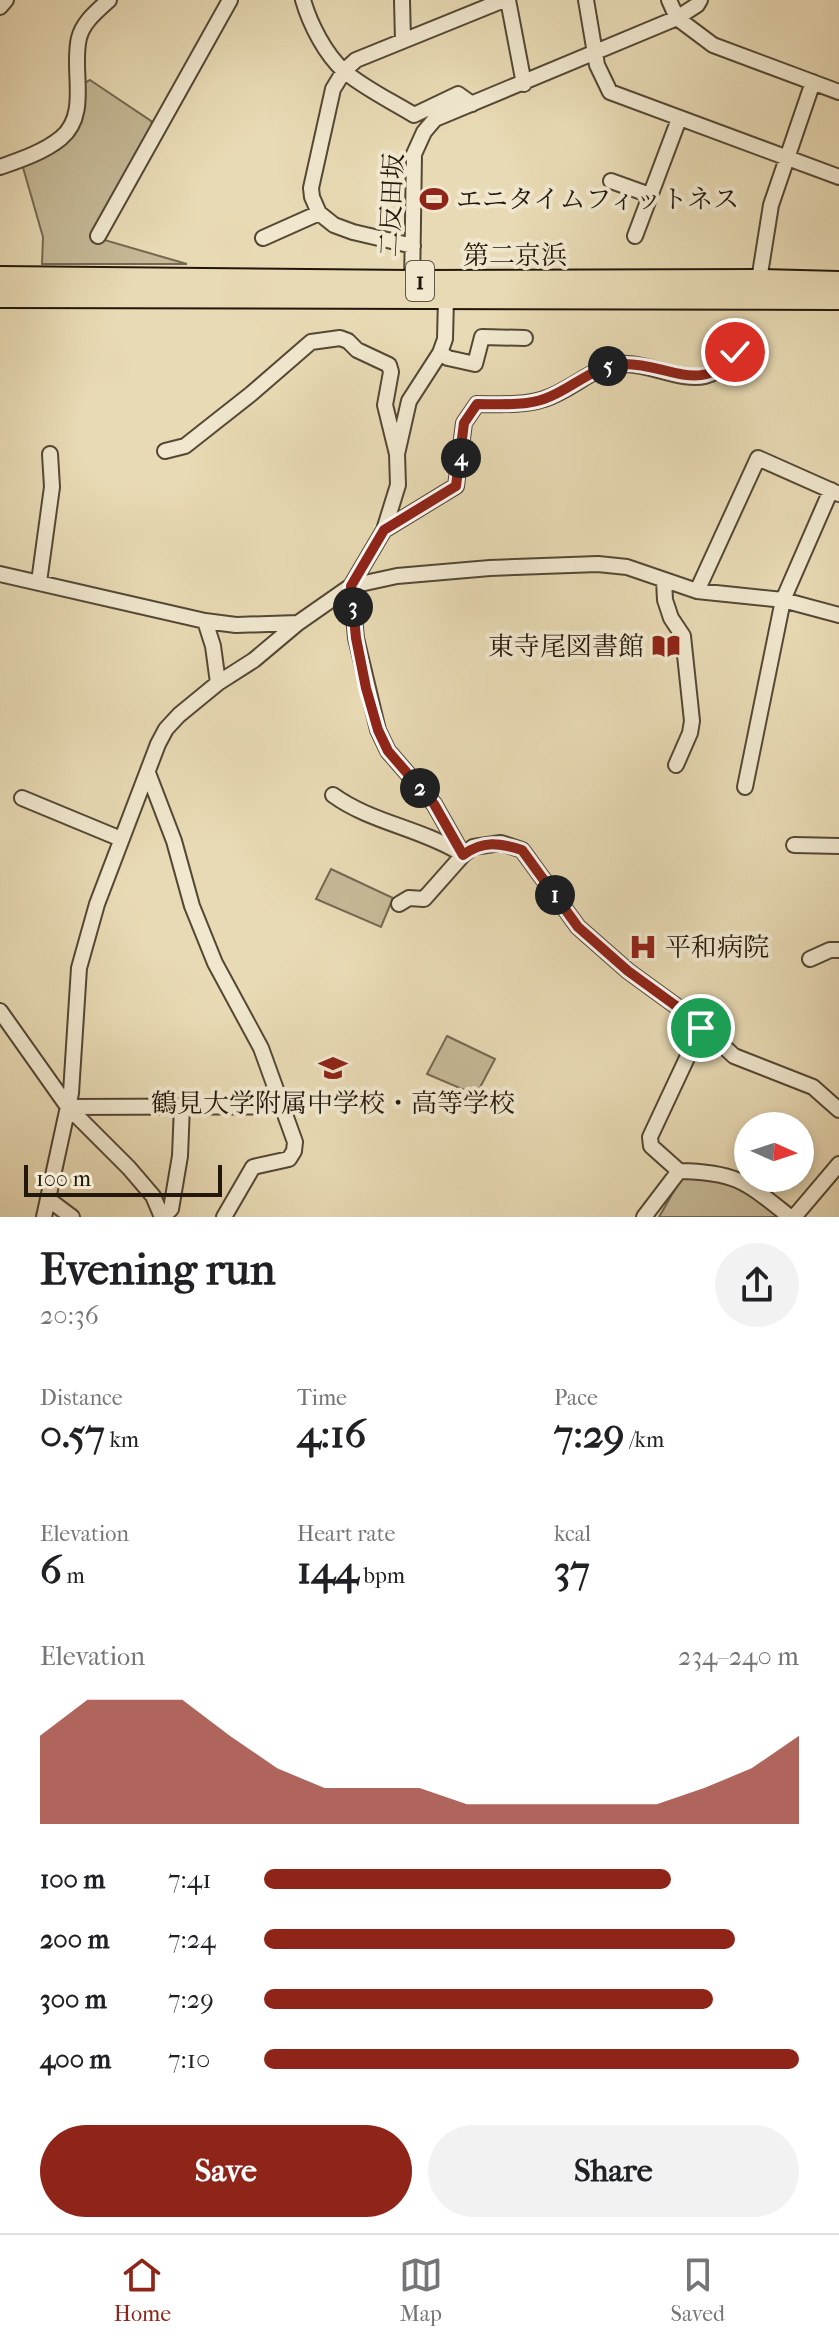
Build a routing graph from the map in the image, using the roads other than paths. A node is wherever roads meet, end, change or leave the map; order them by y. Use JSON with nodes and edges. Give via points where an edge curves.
{"nodes":[{"id":1,"x":6,"y":0,"type":"edge"},
{"id":2,"x":109,"y":0,"type":"edge"},
{"id":3,"x":303,"y":0,"type":"edge"},
{"id":4,"x":402,"y":0,"type":"edge"},
{"id":5,"x":506,"y":0,"type":"edge"},
{"id":6,"x":586,"y":0,"type":"edge"},
{"id":7,"x":669,"y":0,"type":"edge"},
{"id":8,"x":700,"y":0,"type":"edge"},
{"id":9,"x":226,"y":1,"type":"edge"},
{"id":10,"x":0,"y":7,"type":"edge"},
{"id":11,"x":677,"y":18,"type":"junction"},
{"id":12,"x":403,"y":41,"type":"junction"},
{"id":13,"x":595,"y":52,"type":"junction"},
{"id":14,"x":344,"y":71,"type":"junction"},
{"id":15,"x":813,"y":82,"type":"junction"},
{"id":16,"x":524,"y":84,"type":"junction"},
{"id":17,"x":839,"y":92,"type":"edge"},
{"id":18,"x":472,"y":104,"type":"junction"},
{"id":19,"x":679,"y":119,"type":"junction"},
{"id":20,"x":0,"y":151,"type":"edge"},
{"id":21,"x":789,"y":158,"type":"junction"},
{"id":22,"x":7,"y":165,"type":"edge"},
{"id":23,"x":839,"y":177,"type":"edge"},
{"id":24,"x":611,"y":181,"type":"dead end"},
{"id":25,"x":650,"y":195,"type":"junction"},
{"id":26,"x":319,"y":213,"type":"junction"},
{"id":27,"x":98,"y":236,"type":"dead end"},
{"id":28,"x":635,"y":236,"type":"dead end"},
{"id":29,"x":263,"y":238,"type":"dead end"},
{"id":30,"x":413,"y":246,"type":"junction"},
{"id":31,"x":0,"y":277,"type":"edge"},
{"id":32,"x":759,"y":280,"type":"junction"},
{"id":33,"x":839,"y":282,"type":"edge"},
{"id":34,"x":412,"y":289,"type":"junction"},
{"id":35,"x":0,"y":297,"type":"edge"},
{"id":36,"x":446,"y":298,"type":"junction"},
{"id":37,"x":839,"y":299,"type":"edge"},
{"id":38,"x":745,"y":333,"type":"dead end"},
{"id":39,"x":525,"y":338,"type":"dead end"},
{"id":40,"x":440,"y":353,"type":"junction"},
{"id":41,"x":165,"y":451,"type":"dead end"},
{"id":42,"x":50,"y":454,"type":"dead end"},
{"id":43,"x":397,"y":454,"type":"junction"},
{"id":44,"x":835,"y":492,"type":"edge"},
{"id":45,"x":384,"y":530,"type":"junction"},
{"id":46,"x":0,"y":574,"type":"edge"},
{"id":47,"x":664,"y":580,"type":"junction"},
{"id":48,"x":39,"y":582,"type":"junction"},
{"id":49,"x":351,"y":586,"type":"junction"},
{"id":50,"x":697,"y":591,"type":"junction"},
{"id":51,"x":783,"y":600,"type":"junction"},
{"id":52,"x":839,"y":615,"type":"edge"},
{"id":53,"x":205,"y":621,"type":"junction"},
{"id":54,"x":298,"y":623,"type":"junction"},
{"id":55,"x":218,"y":683,"type":"junction"},
{"id":56,"x":676,"y":765,"type":"dead end"},
{"id":57,"x":148,"y":773,"type":"junction"},
{"id":58,"x":745,"y":787,"type":"dead end"},
{"id":59,"x":333,"y":795,"type":"dead end"},
{"id":60,"x":22,"y":798,"type":"dead end"},
{"id":61,"x":121,"y":839,"type":"junction"},
{"id":62,"x":794,"y":845,"type":"dead end"},
{"id":63,"x":839,"y":846,"type":"edge"},
{"id":64,"x":463,"y":855,"type":"junction"},
{"id":65,"x":399,"y":904,"type":"dead end"},
{"id":66,"x":839,"y":934,"type":"edge"},
{"id":67,"x":835,"y":950,"type":"edge"},
{"id":68,"x":810,"y":959,"type":"dead end"},
{"id":69,"x":0,"y":1011,"type":"edge"},
{"id":70,"x":701,"y":1028,"type":"junction"},
{"id":71,"x":182,"y":1106,"type":"junction"},
{"id":72,"x":283,"y":1106,"type":"junction"},
{"id":73,"x":68,"y":1107,"type":"junction"},
{"id":74,"x":839,"y":1110,"type":"edge"},
{"id":75,"x":839,"y":1164,"type":"edge"},
{"id":76,"x":679,"y":1171,"type":"junction"},
{"id":77,"x":48,"y":1199,"type":"junction"},
{"id":78,"x":44,"y":1217,"type":"edge"},
{"id":79,"x":72,"y":1217,"type":"edge"},
{"id":80,"x":162,"y":1217,"type":"edge"},
{"id":81,"x":224,"y":1217,"type":"edge"},
{"id":82,"x":644,"y":1217,"type":"edge"},
{"id":83,"x":792,"y":1217,"type":"edge"}],
"edges":[{"from":1,"to":10,"type":"street"},
{"from":2,"to":22,"type":"street","via":[[89,18],[79,38],[77,110],[70,128],[60,139]]},
{"from":3,"to":14,"type":"street","via":[[308,17]]},
{"from":4,"to":12,"type":"street"},
{"from":5,"to":12,"type":"street"},
{"from":5,"to":16,"type":"street"},
{"from":6,"to":13,"type":"street"},
{"from":7,"to":11,"type":"street"},
{"from":8,"to":11,"type":"street","name":"二反田坂"},
{"from":9,"to":27,"type":"street"},
{"from":11,"to":13,"type":"street","name":"二反田坂"},
{"from":11,"to":15,"type":"street","via":[[713,45]]},
{"from":12,"to":14,"type":"street","via":[[356,60]]},
{"from":13,"to":16,"type":"street","name":"二反田坂"},
{"from":13,"to":19,"type":"street","via":[[610,92]]},
{"from":14,"to":18,"type":"street","via":[[414,115],[458,94]]},
{"from":14,"to":26,"type":"street","via":[[333,89],[311,188]]},
{"from":15,"to":17,"type":"street"},
{"from":15,"to":21,"type":"street"},
{"from":16,"to":18,"type":"street","name":"二反田坂"},
{"from":18,"to":30,"type":"street","name":"二反田坂","via":[[435,119],[417,143],[412,168]]},
{"from":19,"to":21,"type":"street"},
{"from":19,"to":25,"type":"street"},
{"from":20,"to":22,"type":"street"},
{"from":21,"to":23,"type":"street"},
{"from":21,"to":32,"type":"street","via":[[771,205]]},
{"from":24,"to":25,"type":"street"},
{"from":25,"to":28,"type":"street"},
{"from":26,"to":29,"type":"street"},
{"from":26,"to":30,"type":"street","via":[[353,232]]},
{"from":30,"to":34,"type":"street","name":"二反田坂"},
{"from":31,"to":34,"type":"highway","name":"第二京浜","number":"1"},
{"from":32,"to":33,"type":"highway","name":"第二京浜","number":"1"},
{"from":32,"to":34,"type":"highway","name":"第二京浜","number":"1"},
{"from":34,"to":35,"type":"highway","name":"第二京浜","number":"1"},
{"from":34,"to":36,"type":"highway","name":"第二京浜","number":"1"},
{"from":36,"to":37,"type":"highway","name":"第二京浜","number":"1"},
{"from":36,"to":40,"type":"street"},
{"from":38,"to":45,"type":"street","via":[[726,366],[703,377],[622,364],[596,370],[542,400],[477,404],[464,423],[456,486]]},
{"from":39,"to":40,"type":"street","via":[[482,337],[475,364]]},
{"from":40,"to":43,"type":"street","via":[[409,401]]},
{"from":41,"to":43,"type":"street","via":[[185,446],[311,342],[340,338],[389,365],[385,405]]},
{"from":42,"to":48,"type":"street","via":[[52,487]]},
{"from":43,"to":45,"type":"street","via":[[398,485]]},
{"from":44,"to":50,"type":"street","via":[[758,458]]},
{"from":44,"to":51,"type":"street"},
{"from":45,"to":49,"type":"street"},
{"from":46,"to":48,"type":"street"},
{"from":47,"to":49,"type":"street","via":[[598,564],[397,576]]},
{"from":47,"to":50,"type":"street"},
{"from":47,"to":56,"type":"street","via":[[671,618],[683,636],[692,721]]},
{"from":48,"to":53,"type":"street"},
{"from":49,"to":54,"type":"street"},
{"from":49,"to":64,"type":"street","via":[[356,638],[378,730],[388,751],[434,804]]},
{"from":50,"to":51,"type":"street"},
{"from":51,"to":52,"type":"street"},
{"from":51,"to":58,"type":"street"},
{"from":53,"to":54,"type":"street"},
{"from":53,"to":55,"type":"street"},
{"from":54,"to":55,"type":"street"},
{"from":55,"to":57,"type":"street","via":[[166,729]]},
{"from":57,"to":61,"type":"street"},
{"from":57,"to":72,"type":"street","via":[[209,949],[261,1048]]},
{"from":59,"to":64,"type":"street","via":[[349,807],[440,840]]},
{"from":60,"to":61,"type":"street"},
{"from":61,"to":73,"type":"street","via":[[79,968]]},
{"from":62,"to":63,"type":"street"},
{"from":64,"to":65,"type":"street","via":[[424,899]]},
{"from":64,"to":70,"type":"street","via":[[491,843],[522,850],[578,927]]},
{"from":66,"to":67,"type":"street"},
{"from":67,"to":68,"type":"street"},
{"from":69,"to":73,"type":"street"},
{"from":70,"to":74,"type":"street","via":[[734,1056],[813,1087]]},
{"from":70,"to":76,"type":"street","via":[[650,1137],[651,1146]]},
{"from":71,"to":72,"type":"street"},
{"from":71,"to":73,"type":"street"},
{"from":71,"to":80,"type":"street","via":[[171,1209]]},
{"from":72,"to":81,"type":"street","via":[[294,1151],[284,1161],[253,1167]]},
{"from":73,"to":77,"type":"street"},
{"from":73,"to":80,"type":"street","via":[[137,1177]]},
{"from":75,"to":83,"type":"street"},
{"from":76,"to":82,"type":"street"},
{"from":76,"to":83,"type":"street","via":[[737,1178]]},
{"from":77,"to":78,"type":"street"},
{"from":77,"to":79,"type":"street"}]}
